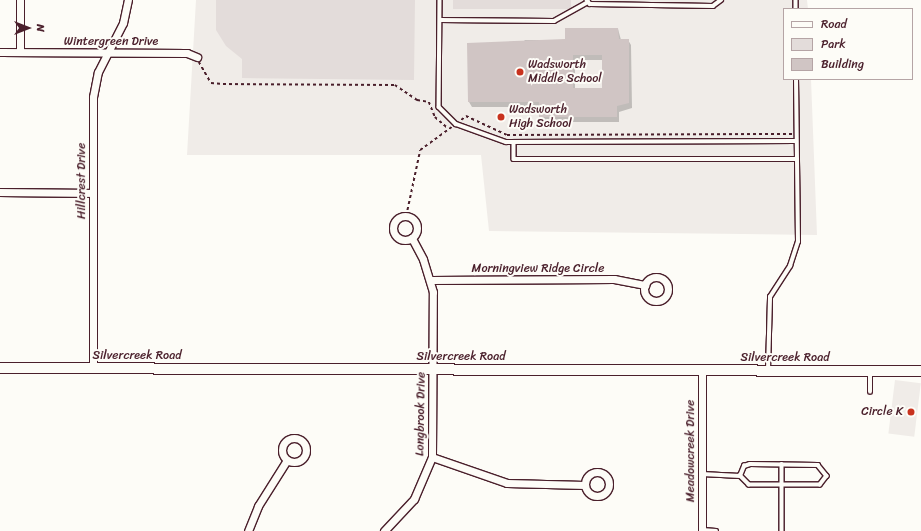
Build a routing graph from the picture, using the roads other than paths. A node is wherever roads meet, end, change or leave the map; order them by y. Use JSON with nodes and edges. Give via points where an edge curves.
{"nodes":[{"id":1,"x":20,"y":0,"type":"edge"},
{"id":2,"x":128,"y":0,"type":"edge"},
{"id":3,"x":440,"y":0,"type":"edge"},
{"id":4,"x":721,"y":0,"type":"edge"},
{"id":5,"x":587,"y":1,"type":"edge"},
{"id":6,"x":440,"y":20,"type":"junction"},
{"id":7,"x":0,"y":52,"type":"edge"},
{"id":8,"x":20,"y":52,"type":"junction"},
{"id":9,"x":107,"y":52,"type":"junction"},
{"id":10,"x":197,"y":57,"type":"road end"},
{"id":11,"x":796,"y":80,"type":"edge"},
{"id":12,"x":796,"y":141,"type":"junction"},
{"id":13,"x":514,"y":142,"type":"junction"},
{"id":14,"x":796,"y":159,"type":"junction"},
{"id":15,"x":0,"y":192,"type":"edge"},
{"id":16,"x":93,"y":193,"type":"junction"},
{"id":17,"x":412,"y":238,"type":"dead end"},
{"id":18,"x":430,"y":280,"type":"junction"},
{"id":19,"x":645,"y":285,"type":"dead end"},
{"id":20,"x":0,"y":368,"type":"edge"},
{"id":21,"x":93,"y":369,"type":"junction"},
{"id":22,"x":433,"y":369,"type":"junction"},
{"id":23,"x":702,"y":370,"type":"junction"},
{"id":24,"x":768,"y":371,"type":"junction"},
{"id":25,"x":870,"y":371,"type":"junction"},
{"id":26,"x":921,"y":371,"type":"edge"},
{"id":27,"x":870,"y":392,"type":"dead end"},
{"id":28,"x":432,"y":457,"type":"junction"},
{"id":29,"x":287,"y":460,"type":"dead end"},
{"id":30,"x":782,"y":464,"type":"junction"},
{"id":31,"x":702,"y":474,"type":"junction"},
{"id":32,"x":740,"y":476,"type":"junction"},
{"id":33,"x":586,"y":485,"type":"dead end"},
{"id":34,"x":782,"y":485,"type":"junction"},
{"id":35,"x":248,"y":531,"type":"edge"},
{"id":36,"x":384,"y":531,"type":"edge"},
{"id":37,"x":702,"y":531,"type":"edge"},
{"id":38,"x":716,"y":531,"type":"edge"},
{"id":39,"x":782,"y":531,"type":"edge"}],
"edges":[{"from":1,"to":8,"type":"street"},
{"from":2,"to":9,"type":"street","name":"Hillcrest Drive","via":[[123,23]]},
{"from":3,"to":6,"type":"lane"},
{"from":4,"to":5,"type":"lane","via":[[713,6]]},
{"from":5,"to":6,"type":"lane","via":[[554,21]]},
{"from":6,"to":13,"type":"lane","via":[[439,107],[456,124]]},
{"from":7,"to":8,"type":"street","name":"Wintergreen Drive"},
{"from":8,"to":9,"type":"street","name":"Wintergreen Drive"},
{"from":9,"to":10,"type":"street","name":"Wintergreen Drive","via":[[187,53]]},
{"from":9,"to":16,"type":"street","name":"Hillcrest Drive","via":[[98,72],[93,97]]},
{"from":11,"to":12,"type":"lane"},
{"from":12,"to":13,"type":"lane"},
{"from":12,"to":14,"type":"lane"},
{"from":13,"to":14,"type":"lane","via":[[514,159]]},
{"from":14,"to":24,"type":"lane","via":[[798,242],[790,266],[770,297]]},
{"from":15,"to":16,"type":"street"},
{"from":16,"to":21,"type":"street","name":"Hillcrest Drive"},
{"from":17,"to":18,"type":"street","name":"Longbrook Drive"},
{"from":18,"to":19,"type":"street","name":"Morningview Ridge Circle","via":[[614,280]]},
{"from":18,"to":22,"type":"street","name":"Longbrook Drive"},
{"from":20,"to":21,"type":"street","name":"Silvercreek Road"},
{"from":21,"to":22,"type":"street","name":"Silvercreek Road"},
{"from":22,"to":23,"type":"street","name":"Silvercreek Road"},
{"from":22,"to":28,"type":"street","name":"Longbrook Drive"},
{"from":23,"to":24,"type":"street","name":"Silvercreek Road"},
{"from":23,"to":31,"type":"street","name":"Meadowcreek Drive"},
{"from":24,"to":25,"type":"street","name":"Silvercreek Road"},
{"from":25,"to":26,"type":"street","name":"Silvercreek Road"},
{"from":25,"to":27,"type":"lane"},
{"from":28,"to":33,"type":"street","via":[[507,483]]},
{"from":28,"to":36,"type":"street","name":"Longbrook Drive","via":[[414,499]]},
{"from":29,"to":35,"type":"street","via":[[268,488]]},
{"from":30,"to":32,"type":"lane","via":[[747,465]]},
{"from":30,"to":34,"type":"lane"},
{"from":30,"to":34,"type":"lane","via":[[818,465],[826,476],[820,485]]},
{"from":31,"to":32,"type":"lane"},
{"from":31,"to":37,"type":"street","name":"Meadowcreek Drive"},
{"from":32,"to":34,"type":"lane","via":[[749,485]]},
{"from":34,"to":39,"type":"lane"},
{"from":37,"to":38,"type":"lane"}]}
